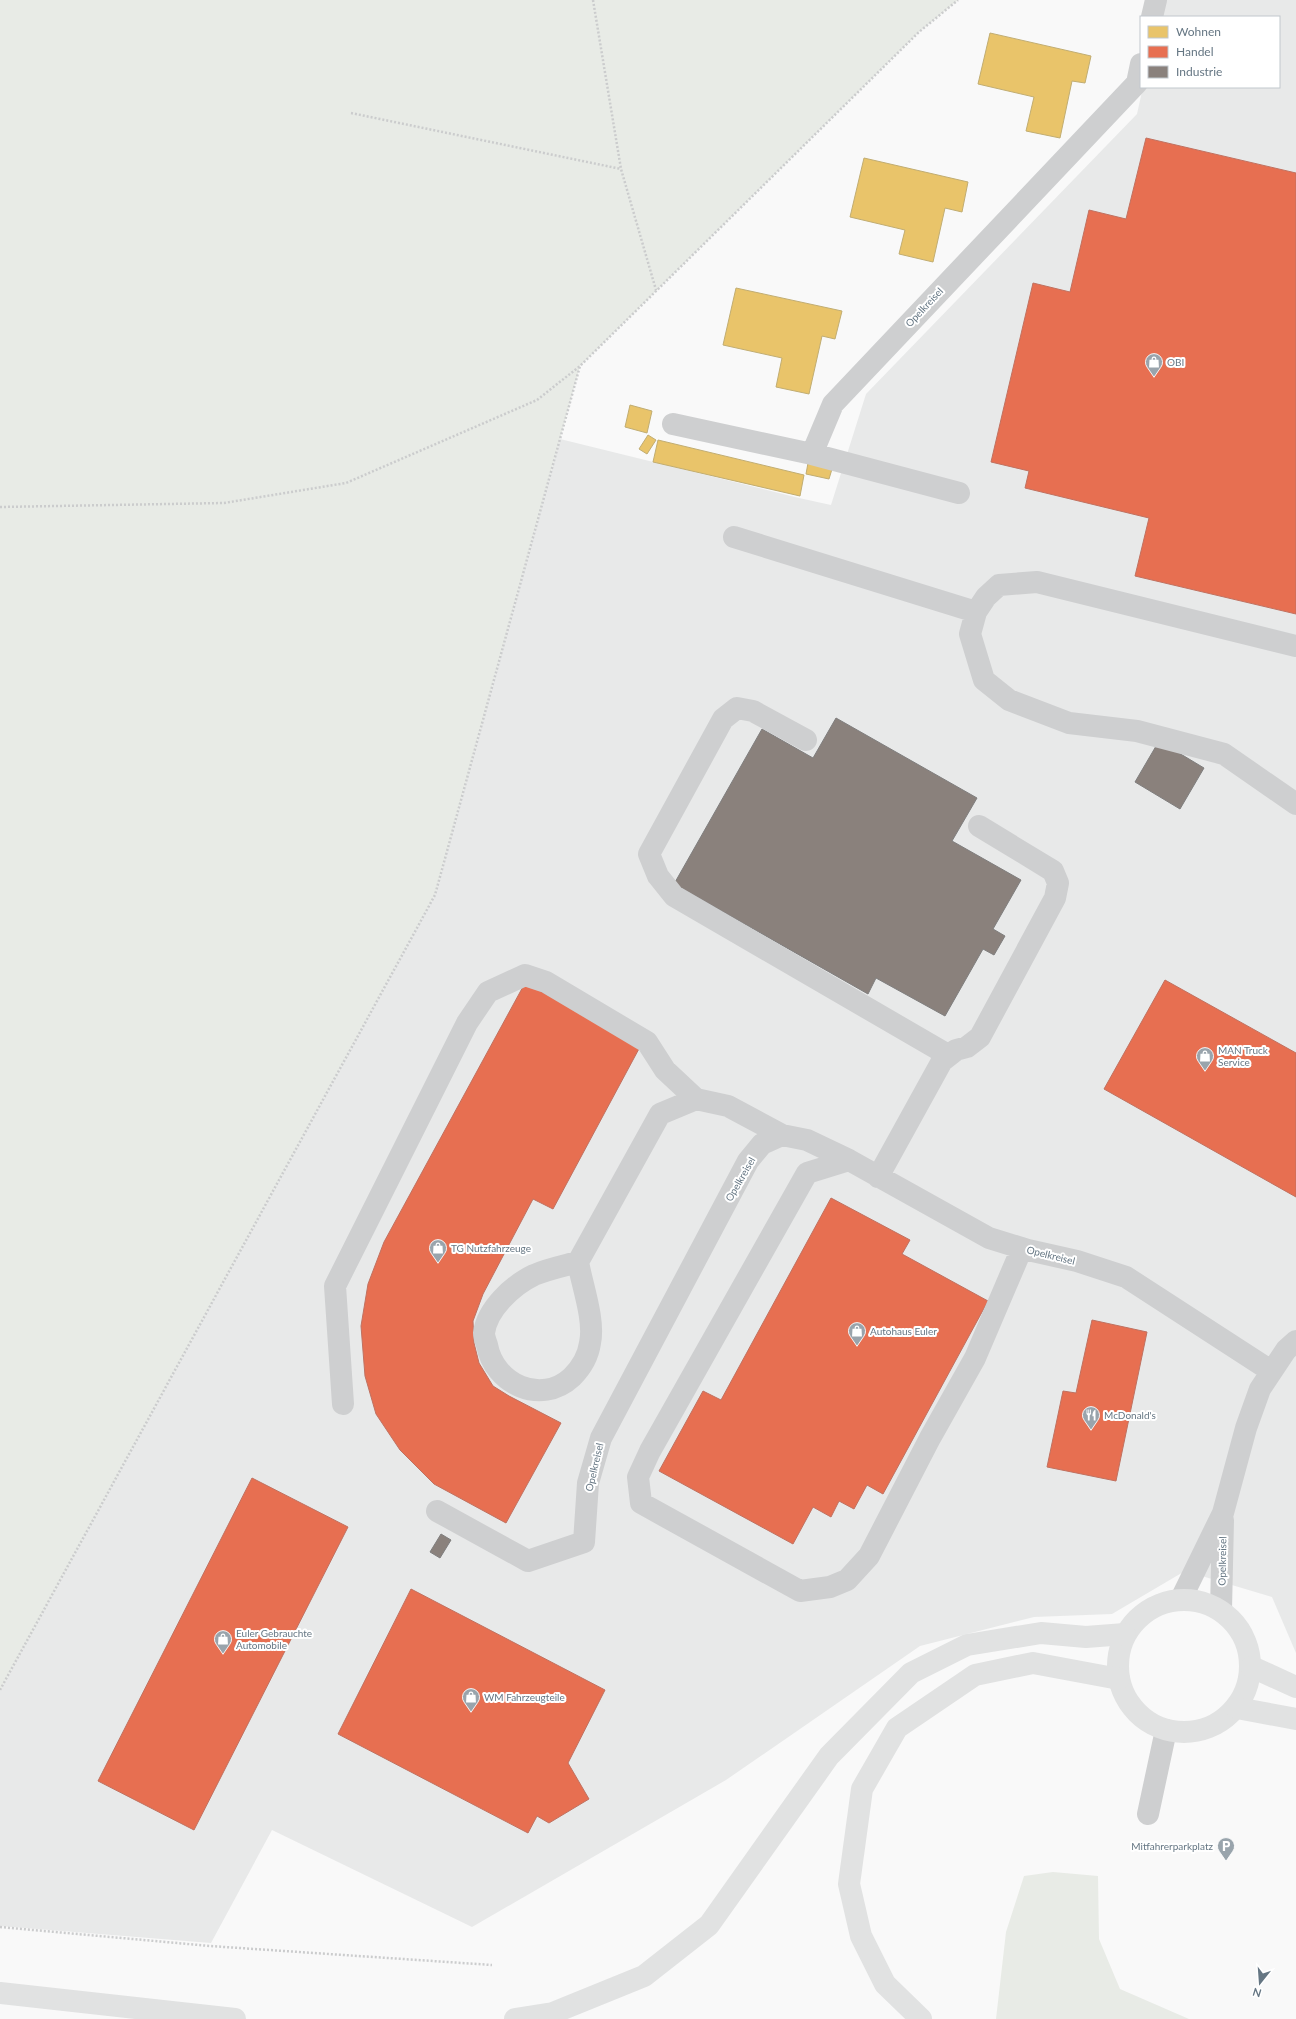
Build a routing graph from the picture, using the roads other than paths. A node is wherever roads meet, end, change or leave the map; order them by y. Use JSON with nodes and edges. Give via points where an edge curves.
{"nodes":[{"id":1,"x":1156,"y":0,"type":"edge"},
{"id":2,"x":1152,"y":16,"type":"edge"},
{"id":3,"x":1140,"y":69,"type":"edge"},
{"id":4,"x":673,"y":424,"type":"dead end"},
{"id":5,"x":812,"y":454,"type":"junction"},
{"id":6,"x":959,"y":493,"type":"dead end"},
{"id":7,"x":734,"y":536,"type":"dead end"},
{"id":8,"x":976,"y":612,"type":"junction"},
{"id":9,"x":1296,"y":646,"type":"edge"},
{"id":10,"x":806,"y":740,"type":"dead end"},
{"id":11,"x":1296,"y":804,"type":"edge"},
{"id":12,"x":979,"y":826,"type":"dead end"},
{"id":13,"x":948,"y":1055,"type":"junction"},
{"id":14,"x":696,"y":1099,"type":"junction"},
{"id":15,"x":782,"y":1135,"type":"junction"},
{"id":16,"x":849,"y":1160,"type":"junction"},
{"id":17,"x":878,"y":1177,"type":"junction"},
{"id":18,"x":1022,"y":1248,"type":"junction"},
{"id":19,"x":578,"y":1262,"type":"junction"},
{"id":20,"x":1296,"y":1341,"type":"edge"},
{"id":21,"x":1271,"y":1371,"type":"junction"},
{"id":22,"x":343,"y":1404,"type":"dead end"},
{"id":23,"x":437,"y":1511,"type":"dead end"},
{"id":24,"x":1223,"y":1513,"type":"junction"},
{"id":25,"x":1181,"y":1599,"type":"junction"},
{"id":26,"x":1221,"y":1610,"type":"junction"},
{"id":27,"x":1126,"y":1634,"type":"junction"},
{"id":28,"x":1252,"y":1667,"type":"junction"},
{"id":29,"x":1119,"y":1679,"type":"junction"},
{"id":30,"x":1296,"y":1687,"type":"edge"},
{"id":31,"x":1237,"y":1708,"type":"junction"},
{"id":32,"x":1296,"y":1719,"type":"edge"},
{"id":33,"x":1166,"y":1730,"type":"junction"},
{"id":34,"x":1148,"y":1814,"type":"dead end"},
{"id":35,"x":0,"y":1993,"type":"edge"},
{"id":36,"x":235,"y":2019,"type":"edge"},
{"id":37,"x":515,"y":2019,"type":"edge"},
{"id":38,"x":921,"y":2019,"type":"edge"}],
"edges":[{"from":1,"to":2,"type":"street"},
{"from":3,"to":5,"type":"street","name":"Opelkreisel","via":[[1137,83],[833,404]]},
{"from":4,"to":5,"type":"street"},
{"from":5,"to":6,"type":"street"},
{"from":7,"to":8,"type":"street"},
{"from":8,"to":9,"type":"street","via":[[986,596],[999,585],[1037,582]]},
{"from":8,"to":11,"type":"street","via":[[970,634],[984,680],[1009,700],[1069,723],[1137,730],[1224,754]]},
{"from":10,"to":13,"type":"street","via":[[753,711],[737,708],[723,719],[649,854],[658,876],[674,896]]},
{"from":12,"to":13,"type":"street","via":[[1054,871],[1058,883],[1055,898],[980,1038]]},
{"from":13,"to":17,"type":"street","via":[[942,1061]]},
{"from":14,"to":15,"type":"street","via":[[728,1106]]},
{"from":14,"to":19,"type":"street","via":[[660,1114]]},
{"from":14,"to":22,"type":"street","via":[[665,1070],[647,1042],[546,982],[525,975],[488,992],[466,1023],[335,1286]]},
{"from":15,"to":16,"type":"street","name":"Opelkreisel","via":[[807,1140]]},
{"from":15,"to":23,"type":"street","name":"Opelkreisel","via":[[762,1144],[748,1161],[601,1438],[588,1483],[584,1542],[528,1561]]},
{"from":16,"to":17,"type":"street","name":"Opelkreisel"},
{"from":16,"to":18,"type":"street","via":[[807,1173],[650,1450],[638,1477],[641,1503],[800,1591],[830,1587],[848,1580],[869,1556],[975,1358]]},
{"from":17,"to":18,"type":"street","name":"Opelkreisel","via":[[989,1238]]},
{"from":18,"to":21,"type":"street","name":"Opelkreisel","via":[[1077,1261],[1126,1277]]},
{"from":19,"to":19,"type":"street","via":[[589,1311],[591,1342],[583,1366],[563,1385],[546,1391],[525,1388],[500,1374],[489,1355],[484,1333],[494,1308],[519,1284],[534,1276]]},
{"from":20,"to":21,"type":"street","name":"Opelkreisel"},
{"from":21,"to":24,"type":"street","name":"Opelkreisel","via":[[1260,1389],[1246,1428]]},
{"from":24,"to":25,"type":"street","name":"Opelkreisel"},
{"from":24,"to":26,"type":"street","name":"Opelkreisel"},
{"from":25,"to":26,"type":"main road","via":[[1202,1602]]},
{"from":25,"to":27,"type":"main road","via":[[1152,1608],[1140,1616]]},
{"from":26,"to":28,"type":"main road","via":[[1237,1625],[1248,1645]]},
{"from":27,"to":29,"type":"main road","via":[[1117,1664]]},
{"from":27,"to":37,"type":"main road","via":[[1086,1637],[1041,1633],[967,1646],[911,1673],[829,1756],[709,1926],[644,1976],[553,2013]]},
{"from":28,"to":30,"type":"main road"},
{"from":28,"to":31,"type":"main road","via":[[1250,1682]]},
{"from":29,"to":33,"type":"main road","via":[[1128,1701],[1144,1719]]},
{"from":29,"to":38,"type":"main road","via":[[1033,1663],[975,1675],[896,1728],[862,1789],[849,1884],[861,1936],[885,1984]]},
{"from":31,"to":32,"type":"main road"},
{"from":31,"to":33,"type":"main road","via":[[1216,1725],[1192,1733]]},
{"from":33,"to":34,"type":"street"},
{"from":35,"to":36,"type":"main road"}]}
